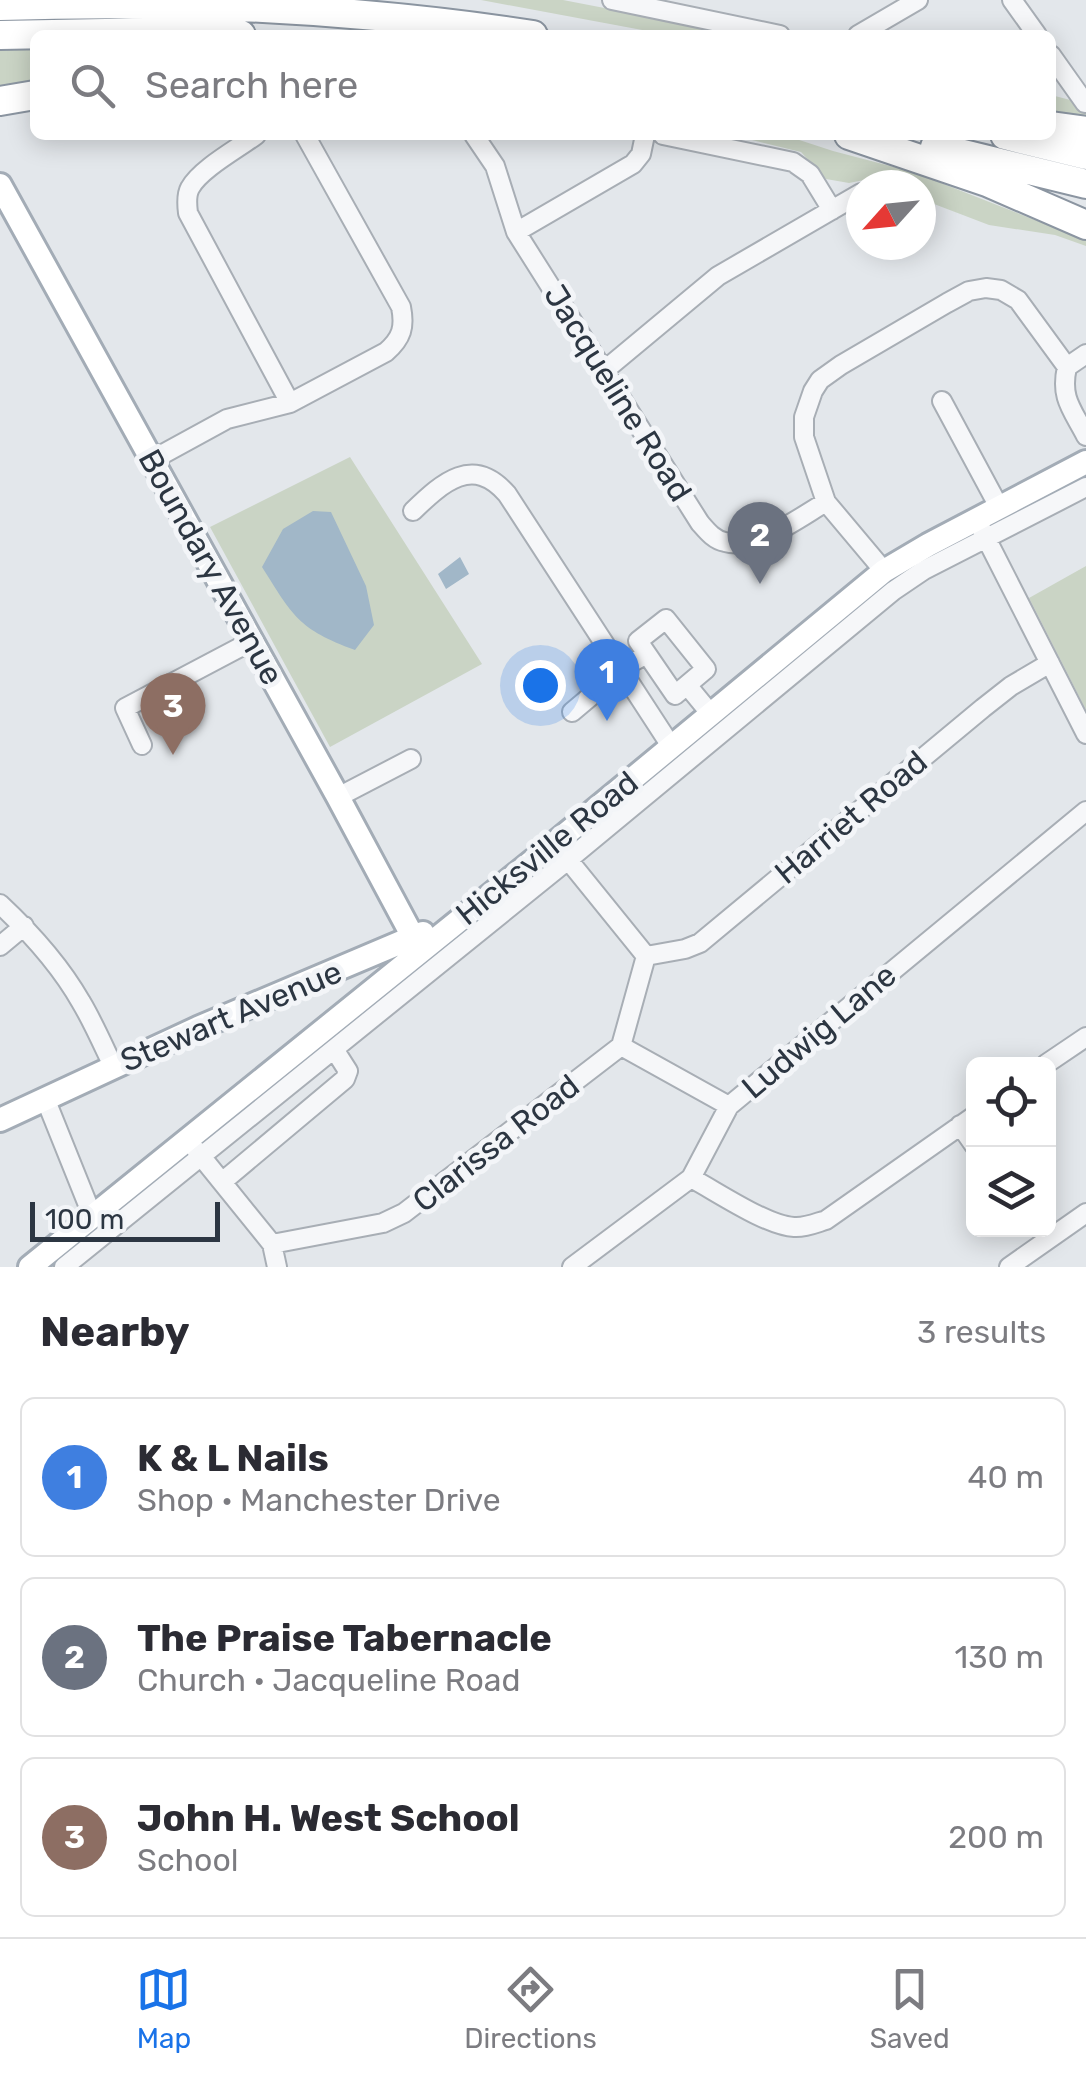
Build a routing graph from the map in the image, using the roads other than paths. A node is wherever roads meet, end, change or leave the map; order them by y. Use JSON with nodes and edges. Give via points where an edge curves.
{"nodes":[{"id":1,"x":382,"y":0,"type":"edge"},
{"id":2,"x":612,"y":0,"type":"edge"},
{"id":3,"x":918,"y":0,"type":"edge"},
{"id":4,"x":643,"y":3,"type":"edge"},
{"id":5,"x":1020,"y":3,"type":"edge"},
{"id":6,"x":0,"y":6,"type":"edge"},
{"id":7,"x":495,"y":30,"type":"edge"},
{"id":8,"x":525,"y":30,"type":"edge"},
{"id":9,"x":759,"y":30,"type":"edge"},
{"id":10,"x":866,"y":30,"type":"edge"},
{"id":11,"x":1034,"y":30,"type":"edge"},
{"id":12,"x":30,"y":34,"type":"edge"},
{"id":13,"x":0,"y":35,"type":"edge"},
{"id":14,"x":1056,"y":62,"type":"edge"},
{"id":15,"x":30,"y":96,"type":"edge"},
{"id":16,"x":0,"y":101,"type":"edge"},
{"id":17,"x":1085,"y":103,"type":"edge"},
{"id":18,"x":1056,"y":127,"type":"edge"},
{"id":19,"x":1086,"y":131,"type":"edge"},
{"id":20,"x":249,"y":140,"type":"edge"},
{"id":21,"x":309,"y":140,"type":"edge"},
{"id":22,"x":477,"y":140,"type":"edge"},
{"id":23,"x":643,"y":140,"type":"edge"},
{"id":24,"x":687,"y":140,"type":"edge"},
{"id":25,"x":864,"y":140,"type":"edge"},
{"id":26,"x":906,"y":140,"type":"edge"},
{"id":27,"x":1025,"y":140,"type":"edge"},
{"id":28,"x":1086,"y":155,"type":"edge"},
{"id":29,"x":1086,"y":184,"type":"edge"},
{"id":30,"x":2,"y":193,"type":"edge"},
{"id":31,"x":846,"y":202,"type":"edge"},
{"id":32,"x":832,"y":210,"type":"junction"},
{"id":33,"x":1086,"y":226,"type":"edge"},
{"id":34,"x":516,"y":232,"type":"junction"},
{"id":35,"x":1086,"y":354,"type":"edge"},
{"id":36,"x":1068,"y":367,"type":"junction"},
{"id":37,"x":605,"y":370,"type":"junction"},
{"id":38,"x":942,"y":401,"type":"dead end"},
{"id":39,"x":290,"y":402,"type":"junction"},
{"id":40,"x":1086,"y":436,"type":"edge"},
{"id":41,"x":152,"y":460,"type":"junction"},
{"id":42,"x":1086,"y":462,"type":"edge"},
{"id":43,"x":1086,"y":487,"type":"edge"},
{"id":44,"x":826,"y":502,"type":"junction"},
{"id":45,"x":999,"y":508,"type":"junction"},
{"id":46,"x":413,"y":511,"type":"dead end"},
{"id":47,"x":982,"y":529,"type":"junction"},
{"id":48,"x":884,"y":571,"type":"junction"},
{"id":49,"x":252,"y":641,"type":"junction"},
{"id":50,"x":647,"y":654,"type":"junction"},
{"id":51,"x":1050,"y":663,"type":"junction"},
{"id":52,"x":622,"y":671,"type":"junction"},
{"id":53,"x":687,"y":685,"type":"junction"},
{"id":54,"x":572,"y":712,"type":"dead end"},
{"id":55,"x":710,"y":714,"type":"junction"},
{"id":56,"x":1086,"y":734,"type":"edge"},
{"id":57,"x":142,"y":745,"type":"dead end"},
{"id":58,"x":671,"y":746,"type":"junction"},
{"id":59,"x":411,"y":759,"type":"dead end"},
{"id":60,"x":338,"y":797,"type":"junction"},
{"id":61,"x":1086,"y":811,"type":"edge"},
{"id":62,"x":562,"y":852,"type":"junction"},
{"id":63,"x":0,"y":904,"type":"edge"},
{"id":64,"x":24,"y":926,"type":"junction"},
{"id":65,"x":417,"y":944,"type":"junction"},
{"id":66,"x":0,"y":946,"type":"edge"},
{"id":67,"x":646,"y":956,"type":"junction"},
{"id":68,"x":1086,"y":1036,"type":"edge"},
{"id":69,"x":621,"y":1046,"type":"junction"},
{"id":70,"x":334,"y":1049,"type":"junction"},
{"id":71,"x":1056,"y":1057,"type":"edge"},
{"id":72,"x":113,"y":1066,"type":"junction"},
{"id":73,"x":45,"y":1098,"type":"junction"},
{"id":74,"x":729,"y":1106,"type":"junction"},
{"id":75,"x":0,"y":1120,"type":"edge"},
{"id":76,"x":966,"y":1121,"type":"edge"},
{"id":77,"x":194,"y":1148,"type":"junction"},
{"id":78,"x":690,"y":1178,"type":"junction"},
{"id":79,"x":222,"y":1182,"type":"junction"},
{"id":80,"x":1086,"y":1213,"type":"edge"},
{"id":81,"x":92,"y":1215,"type":"junction"},
{"id":82,"x":1056,"y":1227,"type":"edge"},
{"id":83,"x":1036,"y":1237,"type":"edge"},
{"id":84,"x":272,"y":1244,"type":"junction"},
{"id":85,"x":30,"y":1267,"type":"edge"},
{"id":86,"x":64,"y":1267,"type":"edge"},
{"id":87,"x":277,"y":1267,"type":"edge"},
{"id":88,"x":572,"y":1267,"type":"edge"},
{"id":89,"x":1008,"y":1267,"type":"edge"}],
"edges":[{"from":1,"to":8,"type":"highway"},
{"from":2,"to":4,"type":"street"},
{"from":3,"to":10,"type":"street"},
{"from":4,"to":9,"type":"street"},
{"from":5,"to":11,"type":"street"},
{"from":6,"to":7,"type":"highway","via":[[242,6]]},
{"from":12,"to":13,"type":"highway"},
{"from":14,"to":17,"type":"street"},
{"from":15,"to":16,"type":"highway"},
{"from":18,"to":19,"type":"highway"},
{"from":20,"to":39,"type":"street","via":[[190,188],[188,213]]},
{"from":21,"to":39,"type":"street","via":[[400,307],[404,328],[386,352]]},
{"from":22,"to":34,"type":"street","name":"Jacqueline Road","via":[[495,166]]},
{"from":23,"to":34,"type":"street","via":[[633,164]]},
{"from":24,"to":32,"type":"street","via":[[793,162],[810,174]]},
{"from":25,"to":33,"type":"highway","via":[[987,182]]},
{"from":26,"to":29,"type":"highway"},
{"from":27,"to":28,"type":"highway"},
{"from":30,"to":41,"type":"main road","name":"Boundary Avenue"},
{"from":31,"to":32,"type":"street"},
{"from":32,"to":37,"type":"street","via":[[718,276]]},
{"from":34,"to":37,"type":"street","name":"Jacqueline Road"},
{"from":35,"to":36,"type":"street"},
{"from":36,"to":40,"type":"street","via":[[1064,393]]},
{"from":36,"to":44,"type":"street","via":[[1018,300],[1001,290],[970,291],[820,380],[804,416],[804,437]]},
{"from":37,"to":44,"type":"street","name":"Jacqueline Road","via":[[700,523],[718,540],[754,541]]},
{"from":38,"to":45,"type":"street"},
{"from":39,"to":41,"type":"street","via":[[227,419]]},
{"from":41,"to":49,"type":"main road","name":"Boundary Avenue"},
{"from":42,"to":45,"type":"main road","name":"Hicksville Road"},
{"from":43,"to":47,"type":"street"},
{"from":44,"to":48,"type":"street"},
{"from":45,"to":47,"type":"main road","name":"Hicksville Road"},
{"from":46,"to":52,"type":"street","via":[[465,474],[495,480]]},
{"from":47,"to":48,"type":"main road","name":"Hicksville Road"},
{"from":47,"to":51,"type":"street"},
{"from":47,"to":62,"type":"street","name":"Hicksville Road","via":[[892,591]]},
{"from":48,"to":55,"type":"main road","name":"Hicksville Road"},
{"from":49,"to":57,"type":"street","via":[[125,708]]},
{"from":49,"to":60,"type":"main road","name":"Boundary Avenue"},
{"from":50,"to":52,"type":"street"},
{"from":50,"to":53,"type":"street","via":[[676,694]]},
{"from":50,"to":53,"type":"street","via":[[638,641],[666,619],[706,669]]},
{"from":51,"to":56,"type":"street"},
{"from":51,"to":67,"type":"street","name":"Harriet Road","via":[[983,708],[700,942]]},
{"from":52,"to":54,"type":"street"},
{"from":52,"to":58,"type":"street"},
{"from":53,"to":55,"type":"street"},
{"from":55,"to":58,"type":"main road","name":"Hicksville Road"},
{"from":58,"to":62,"type":"main road","name":"Hicksville Road"},
{"from":59,"to":60,"type":"street"},
{"from":60,"to":65,"type":"main road","name":"Boundary Avenue"},
{"from":61,"to":74,"type":"street","name":"Ludwig Lane"},
{"from":62,"to":65,"type":"main road","name":"Hicksville Road"},
{"from":62,"to":67,"type":"street"},
{"from":62,"to":70,"type":"street","name":"Hicksville Road"},
{"from":63,"to":64,"type":"street"},
{"from":64,"to":66,"type":"street"},
{"from":64,"to":72,"type":"street","via":[[82,1002]]},
{"from":65,"to":72,"type":"main road","name":"Stewart Avenue"},
{"from":65,"to":77,"type":"main road","name":"Hicksville Road"},
{"from":67,"to":69,"type":"street"},
{"from":68,"to":71,"type":"street"},
{"from":69,"to":74,"type":"street"},
{"from":69,"to":84,"type":"street","name":"Clarissa Road","via":[[404,1213]]},
{"from":70,"to":77,"type":"street","name":"Hicksville Road"},
{"from":70,"to":79,"type":"street","via":[[348,1071],[344,1079]]},
{"from":72,"to":73,"type":"main road","name":"Stewart Avenue"},
{"from":73,"to":75,"type":"main road","name":"Stewart Avenue"},
{"from":73,"to":81,"type":"street"},
{"from":74,"to":78,"type":"street","name":"Ludwig Lane"},
{"from":76,"to":78,"type":"street","via":[[808,1226],[777,1224]]},
{"from":77,"to":79,"type":"street"},
{"from":77,"to":81,"type":"main road","name":"Hicksville Road"},
{"from":77,"to":86,"type":"street","name":"Hicksville Road"},
{"from":78,"to":88,"type":"street","name":"Ludwig Lane"},
{"from":79,"to":84,"type":"street"},
{"from":80,"to":82,"type":"street"},
{"from":81,"to":85,"type":"main road","name":"Hicksville Road"},
{"from":83,"to":89,"type":"street"},
{"from":84,"to":87,"type":"street"}]}
